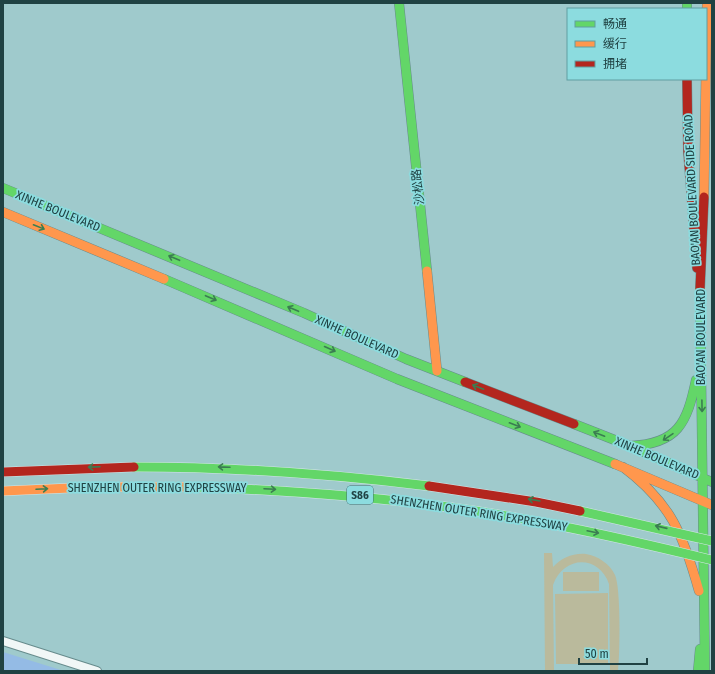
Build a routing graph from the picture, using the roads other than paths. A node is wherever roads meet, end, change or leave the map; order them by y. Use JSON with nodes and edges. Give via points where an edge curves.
{"nodes":[{"id":1,"x":399,"y":3,"type":"edge"},
{"id":2,"x":687,"y":80,"type":"edge"},
{"id":3,"x":706,"y":80,"type":"edge"},
{"id":4,"x":3,"y":188,"type":"edge"},
{"id":5,"x":3,"y":212,"type":"edge"},
{"id":6,"x":700,"y":300,"type":"junction"},
{"id":7,"x":701,"y":352,"type":"junction"},
{"id":8,"x":437,"y":371,"type":"junction"},
{"id":9,"x":630,"y":446,"type":"junction"},
{"id":10,"x":623,"y":466,"type":"junction"},
{"id":11,"x":3,"y":472,"type":"edge"},
{"id":12,"x":703,"y":478,"type":"junction"},
{"id":13,"x":712,"y":482,"type":"edge"},
{"id":14,"x":3,"y":491,"type":"edge"},
{"id":15,"x":703,"y":501,"type":"junction"},
{"id":16,"x":712,"y":505,"type":"edge"},
{"id":17,"x":712,"y":540,"type":"edge"},
{"id":18,"x":712,"y":560,"type":"edge"},
{"id":19,"x":703,"y":607,"type":"junction"},
{"id":20,"x":703,"y":625,"type":"junction"},
{"id":21,"x":3,"y":641,"type":"edge"},
{"id":22,"x":97,"y":671,"type":"edge"},
{"id":23,"x":698,"y":671,"type":"edge"},
{"id":24,"x":705,"y":671,"type":"edge"}],
"edges":[{"from":1,"to":8,"type":"main road","name":"沙松路"},
{"from":2,"to":6,"type":"main road","name":"BAO'AN BOULEVARD SIDE ROAD","via":[[688,151]]},
{"from":3,"to":6,"type":"main road","name":"BAO'AN BOULEVARD"},
{"from":8,"to":4,"type":"main road","name":"XINHE BOULEVARD","one_way":true},
{"from":5,"to":10,"type":"main road","name":"XINHE BOULEVARD","one_way":true,"via":[[397,379]]},
{"from":6,"to":7,"type":"main road","name":"BAO'AN BOULEVARD"},
{"from":7,"to":9,"type":"main road","one_way":true,"via":[[691,406],[682,424],[660,442]]},
{"from":7,"to":12,"type":"main road","name":"BAO'AN BOULEVARD","one_way":true},
{"from":9,"to":8,"type":"main road","name":"XINHE BOULEVARD","one_way":true},
{"from":9,"to":12,"type":"main road","name":"XINHE BOULEVARD"},
{"from":10,"to":15,"type":"main road","name":"XINHE BOULEVARD"},
{"from":10,"to":19,"type":"main road","via":[[648,486],[676,523],[689,552]]},
{"from":17,"to":11,"type":"main road","name":"SHENZHEN OUTER RING EXPRESSWAY","number":"S86","one_way":true,"bridge":true,"via":[[614,516],[510,496],[406,481],[196,467]]},
{"from":12,"to":13,"type":"main road","name":"XINHE BOULEVARD"},
{"from":12,"to":15,"type":"main road","name":"BAO'AN BOULEVARD"},
{"from":14,"to":18,"type":"main road","name":"SHENZHEN OUTER RING EXPRESSWAY","number":"S86","one_way":true,"bridge":true,"via":[[91,486],[195,486],[352,494],[507,515],[610,535]]},
{"from":15,"to":16,"type":"main road","name":"XINHE BOULEVARD"},
{"from":15,"to":19,"type":"main road","name":"BAO'AN BOULEVARD"},
{"from":19,"to":20,"type":"main road","name":"BAO'AN BOULEVARD"},
{"from":20,"to":23,"type":"main road"},
{"from":20,"to":24,"type":"main road","name":"BAO'AN BOULEVARD"},
{"from":21,"to":22,"type":"street"}]}
